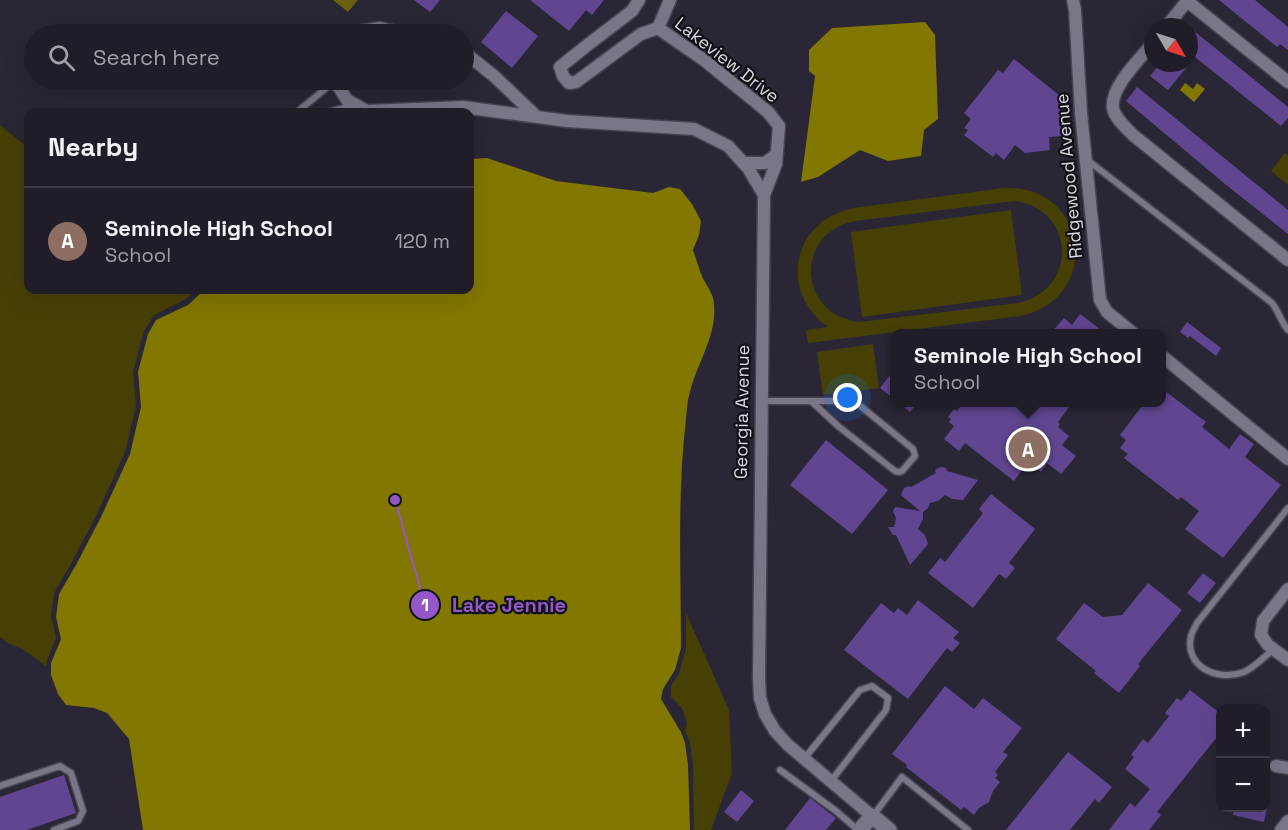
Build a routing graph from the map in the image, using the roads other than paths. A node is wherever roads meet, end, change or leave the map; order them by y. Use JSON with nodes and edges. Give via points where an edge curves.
{"nodes":[{"id":1,"x":639,"y":0,"type":"edge"},
{"id":2,"x":670,"y":0,"type":"edge"},
{"id":3,"x":1073,"y":0,"type":"edge"},
{"id":4,"x":1187,"y":1,"type":"edge"},
{"id":5,"x":1173,"y":18,"type":"edge"},
{"id":6,"x":658,"y":28,"type":"junction"},
{"id":7,"x":1144,"y":54,"type":"edge"},
{"id":8,"x":474,"y":60,"type":"edge"},
{"id":9,"x":1288,"y":82,"type":"edge"},
{"id":10,"x":324,"y":90,"type":"edge"},
{"id":11,"x":341,"y":90,"type":"edge"},
{"id":12,"x":356,"y":105,"type":"junction"},
{"id":13,"x":302,"y":108,"type":"edge"},
{"id":14,"x":344,"y":108,"type":"edge"},
{"id":15,"x":362,"y":108,"type":"edge"},
{"id":16,"x":439,"y":108,"type":"edge"},
{"id":17,"x":470,"y":108,"type":"edge"},
{"id":18,"x":474,"y":108,"type":"edge"},
{"id":19,"x":537,"y":117,"type":"junction"},
{"id":20,"x":777,"y":154,"type":"junction"},
{"id":21,"x":1085,"y":158,"type":"junction"},
{"id":22,"x":743,"y":163,"type":"junction"},
{"id":23,"x":764,"y":195,"type":"junction"},
{"id":24,"x":1288,"y":260,"type":"edge"},
{"id":25,"x":1129,"y":329,"type":"edge"},
{"id":26,"x":1288,"y":330,"type":"edge"},
{"id":27,"x":1166,"y":360,"type":"edge"},
{"id":28,"x":762,"y":401,"type":"junction"},
{"id":29,"x":811,"y":401,"type":"junction"},
{"id":30,"x":1288,"y":459,"type":"edge"},
{"id":31,"x":1288,"y":508,"type":"edge"},
{"id":32,"x":1288,"y":589,"type":"edge"},
{"id":33,"x":1274,"y":650,"type":"junction"},
{"id":34,"x":1288,"y":660,"type":"edge"},
{"id":35,"x":804,"y":759,"type":"junction"},
{"id":36,"x":780,"y":770,"type":"dead end"},
{"id":37,"x":831,"y":781,"type":"junction"},
{"id":38,"x":0,"y":786,"type":"edge"},
{"id":39,"x":872,"y":816,"type":"junction"},
{"id":40,"x":1288,"y":821,"type":"edge"},
{"id":41,"x":54,"y":830,"type":"edge"},
{"id":42,"x":859,"y":830,"type":"edge"},
{"id":43,"x":889,"y":830,"type":"edge"},
{"id":44,"x":968,"y":830,"type":"edge"},
{"id":45,"x":1281,"y":830,"type":"edge"}],
"edges":[{"from":1,"to":6,"type":"street","name":"Lakeview Drive","via":[[632,11],[560,67],[562,76],[569,83],[576,82],[641,34]]},
{"from":2,"to":6,"type":"street","name":"Lakeview Drive"},
{"from":3,"to":21,"type":"street","name":"Ridgewood Avenue"},
{"from":4,"to":5,"type":"street"},
{"from":4,"to":9,"type":"street"},
{"from":6,"to":20,"type":"street","name":"Lakeview Drive","via":[[768,112],[779,126]]},
{"from":7,"to":24,"type":"street","via":[[1114,95],[1113,108],[1119,121]]},
{"from":8,"to":19,"type":"street"},
{"from":10,"to":13,"type":"lane"},
{"from":11,"to":12,"type":"street"},
{"from":12,"to":14,"type":"lane"},
{"from":12,"to":15,"type":"street"},
{"from":16,"to":17,"type":"street"},
{"from":18,"to":19,"type":"street"},
{"from":19,"to":22,"type":"street","via":[[694,129],[728,146]]},
{"from":20,"to":22,"type":"street","via":[[765,164]]},
{"from":20,"to":23,"type":"street","name":"Lakeview Drive"},
{"from":21,"to":25,"type":"street","name":"Ridgewood Avenue","via":[[1100,300],[1107,312]]},
{"from":21,"to":26,"type":"lane","via":[[1272,303]]},
{"from":22,"to":23,"type":"street"},
{"from":23,"to":28,"type":"street","name":"Georgia Avenue"},
{"from":27,"to":30,"type":"street"},
{"from":28,"to":29,"type":"lane"},
{"from":28,"to":35,"type":"street","name":"Georgia Avenue","via":[[760,698],[775,731]]},
{"from":29,"to":29,"type":"lane","via":[[858,404],[913,449],[915,456],[902,471],[895,471]]},
{"from":31,"to":33,"type":"lane","via":[[1197,623],[1191,637],[1191,651],[1198,664],[1212,674],[1228,676],[1245,671]]},
{"from":32,"to":33,"type":"street","via":[[1263,621],[1261,635]]},
{"from":33,"to":34,"type":"street"},
{"from":35,"to":37,"type":"street","name":"Georgia Avenue"},
{"from":35,"to":37,"type":"lane","via":[[860,690],[872,686],[888,698],[886,710]]},
{"from":36,"to":42,"type":"lane"},
{"from":37,"to":39,"type":"street","name":"Georgia Avenue"},
{"from":38,"to":41,"type":"lane","via":[[60,766],[71,773],[83,811],[78,821]]},
{"from":39,"to":42,"type":"street"},
{"from":39,"to":43,"type":"street","name":"Georgia Avenue"},
{"from":39,"to":44,"type":"lane","via":[[902,777]]},
{"from":40,"to":45,"type":"street"}]}
